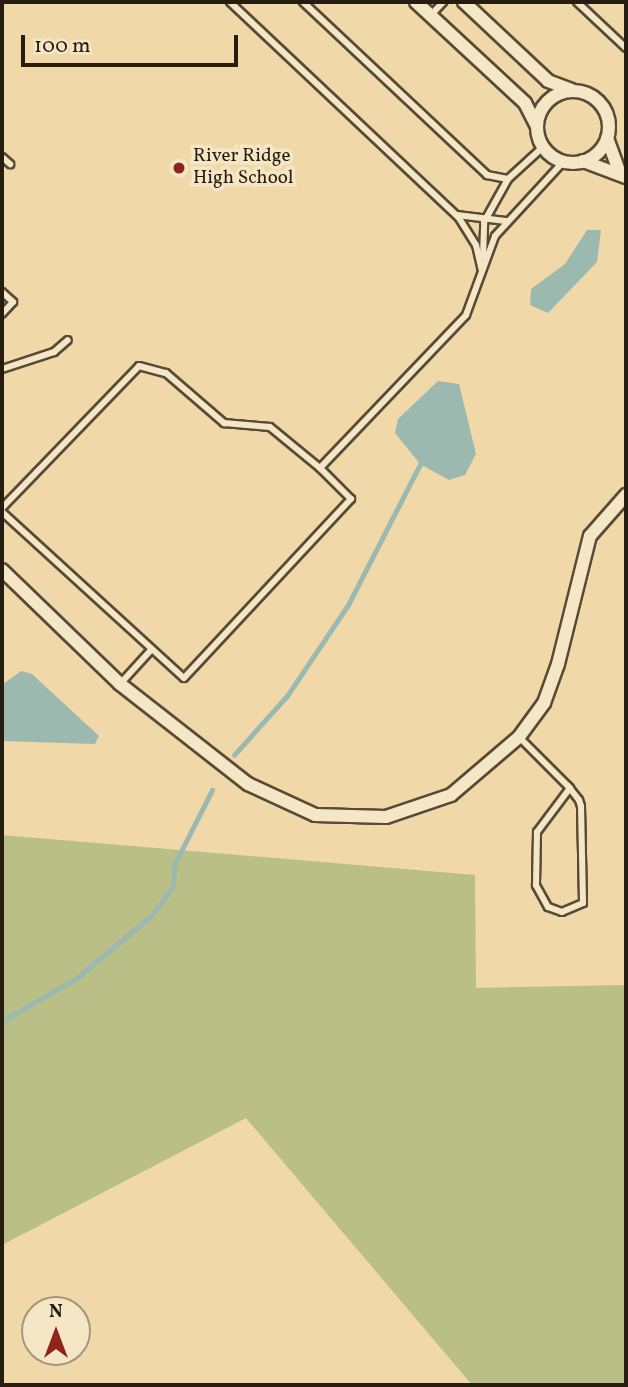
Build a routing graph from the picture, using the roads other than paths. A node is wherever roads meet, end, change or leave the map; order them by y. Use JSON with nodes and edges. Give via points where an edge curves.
{"nodes":[{"id":1,"x":230,"y":2,"type":"edge"},
{"id":2,"x":303,"y":2,"type":"edge"},
{"id":3,"x":416,"y":2,"type":"edge"},
{"id":4,"x":443,"y":2,"type":"edge"},
{"id":5,"x":464,"y":2,"type":"edge"},
{"id":6,"x":577,"y":2,"type":"edge"},
{"id":7,"x":431,"y":15,"type":"junction"},
{"id":8,"x":626,"y":48,"type":"edge"},
{"id":9,"x":571,"y":90,"type":"junction"},
{"id":10,"x":536,"y":125,"type":"junction"},
{"id":11,"x":607,"y":138,"type":"junction"},
{"id":12,"x":543,"y":147,"type":"junction"},
{"id":13,"x":2,"y":157,"type":"edge"},
{"id":14,"x":564,"y":161,"type":"junction"},
{"id":15,"x":583,"y":161,"type":"junction"},
{"id":16,"x":10,"y":164,"type":"dead end"},
{"id":17,"x":623,"y":174,"type":"edge"},
{"id":18,"x":508,"y":179,"type":"junction"},
{"id":19,"x":453,"y":212,"type":"junction"},
{"id":20,"x":506,"y":221,"type":"junction"},
{"id":21,"x":484,"y":222,"type":"junction"},
{"id":22,"x":482,"y":272,"type":"junction"},
{"id":23,"x":2,"y":292,"type":"edge"},
{"id":24,"x":2,"y":314,"type":"edge"},
{"id":25,"x":68,"y":340,"type":"dead end"},
{"id":26,"x":2,"y":369,"type":"edge"},
{"id":27,"x":320,"y":468,"type":"junction"},
{"id":28,"x":626,"y":495,"type":"edge"},
{"id":29,"x":2,"y":510,"type":"edge"},
{"id":30,"x":2,"y":570,"type":"edge"},
{"id":31,"x":151,"y":650,"type":"junction"},
{"id":32,"x":120,"y":684,"type":"junction"},
{"id":33,"x":519,"y":737,"type":"junction"},
{"id":34,"x":570,"y":788,"type":"junction"}],
"edges":[{"from":1,"to":19,"type":"lane"},
{"from":2,"to":18,"type":"lane","via":[[487,175]]},
{"from":3,"to":7,"type":"street"},
{"from":4,"to":7,"type":"lane"},
{"from":5,"to":9,"type":"street","via":[[548,81]]},
{"from":6,"to":8,"type":"lane"},
{"from":7,"to":10,"type":"street","via":[[525,103]]},
{"from":9,"to":10,"type":"street","via":[[551,98]]},
{"from":9,"to":11,"type":"street","via":[[602,105]]},
{"from":10,"to":12,"type":"street"},
{"from":11,"to":15,"type":"street"},
{"from":11,"to":17,"type":"street"},
{"from":12,"to":14,"type":"street"},
{"from":12,"to":18,"type":"lane"},
{"from":13,"to":16,"type":"lane"},
{"from":14,"to":15,"type":"street"},
{"from":14,"to":20,"type":"lane"},
{"from":15,"to":17,"type":"street"},
{"from":18,"to":21,"type":"lane"},
{"from":19,"to":21,"type":"lane"},
{"from":19,"to":22,"type":"lane","via":[[477,246]]},
{"from":20,"to":21,"type":"lane"},
{"from":20,"to":22,"type":"lane"},
{"from":21,"to":22,"type":"lane"},
{"from":22,"to":27,"type":"lane","via":[[466,315]]},
{"from":23,"to":24,"type":"lane","via":[[13,303]]},
{"from":25,"to":26,"type":"lane","via":[[54,352]]},
{"from":27,"to":29,"type":"lane","via":[[270,427],[224,423],[166,373],[139,366]]},
{"from":27,"to":31,"type":"lane","via":[[351,499],[184,678]]},
{"from":28,"to":33,"type":"street","via":[[590,536],[558,664],[544,703]]},
{"from":29,"to":31,"type":"lane"},
{"from":30,"to":32,"type":"street"},
{"from":31,"to":32,"type":"lane"},
{"from":32,"to":33,"type":"street","via":[[248,784],[315,815],[386,817],[435,803],[474,780]]},
{"from":33,"to":34,"type":"lane"},
{"from":34,"to":34,"type":"lane","via":[[581,806],[583,904],[562,912],[543,902],[536,885],[537,832]]}]}
